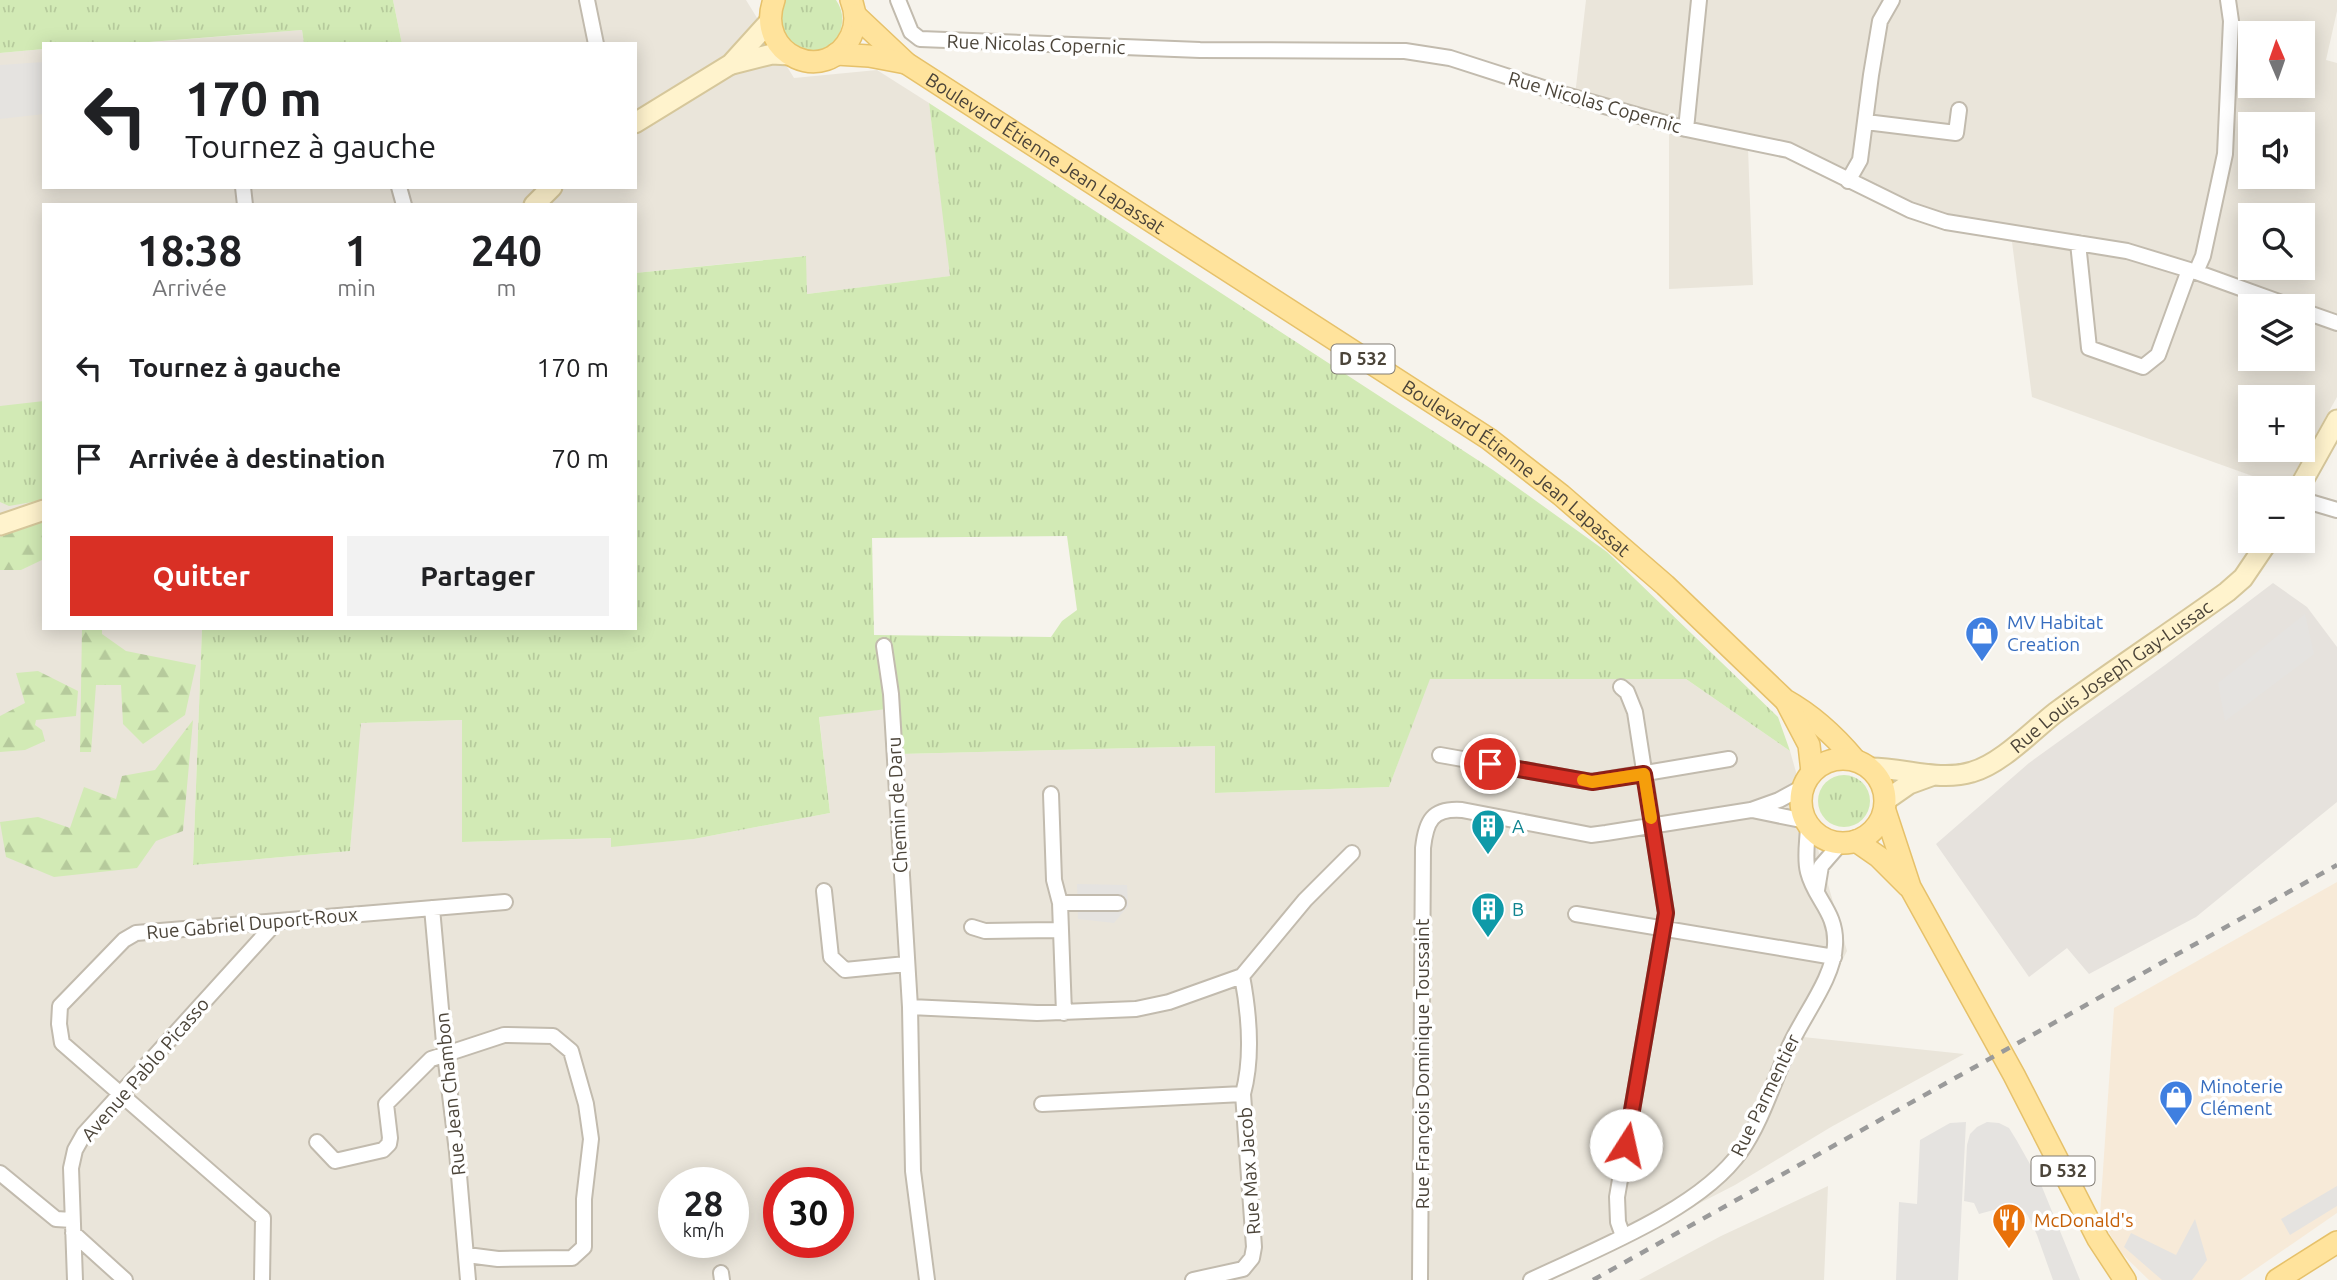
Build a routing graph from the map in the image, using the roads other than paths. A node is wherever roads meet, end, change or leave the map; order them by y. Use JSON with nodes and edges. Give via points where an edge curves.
{"nodes":[{"id":1,"x":587,"y":0,"type":"edge"},
{"id":2,"x":898,"y":0,"type":"edge"},
{"id":3,"x":1699,"y":0,"type":"edge"},
{"id":4,"x":1892,"y":0,"type":"edge"},
{"id":5,"x":2228,"y":0,"type":"edge"},
{"id":6,"x":852,"y":4,"type":"edge"},
{"id":7,"x":769,"y":8,"type":"edge"},
{"id":8,"x":596,"y":42,"type":"edge"},
{"id":9,"x":836,"y":54,"type":"junction"},
{"id":10,"x":790,"y":55,"type":"junction"},
{"id":11,"x":906,"y":63,"type":"junction"},
{"id":12,"x":731,"y":64,"type":"junction"},
{"id":13,"x":1959,"y":110,"type":"dead end"},
{"id":14,"x":637,"y":121,"type":"edge"},
{"id":15,"x":1866,"y":122,"type":"junction"},
{"id":16,"x":1686,"y":129,"type":"junction"},
{"id":17,"x":1848,"y":181,"type":"junction"},
{"id":18,"x":550,"y":189,"type":"edge"},
{"id":19,"x":536,"y":203,"type":"edge"},
{"id":20,"x":2078,"y":243,"type":"junction"},
{"id":21,"x":2192,"y":271,"type":"junction"},
{"id":22,"x":2256,"y":294,"type":"edge"},
{"id":23,"x":2315,"y":315,"type":"edge"},
{"id":24,"x":2337,"y":323,"type":"edge"},
{"id":25,"x":2337,"y":420,"type":"edge"},
{"id":26,"x":2306,"y":476,"type":"edge"},
{"id":27,"x":2315,"y":504,"type":"edge"},
{"id":28,"x":2337,"y":510,"type":"edge"},
{"id":29,"x":42,"y":511,"type":"edge"},
{"id":30,"x":0,"y":525,"type":"edge"},
{"id":31,"x":2260,"y":553,"type":"edge"},
{"id":32,"x":884,"y":646,"type":"dead end"},
{"id":33,"x":1621,"y":687,"type":"dead end"},
{"id":34,"x":1785,"y":700,"type":"junction"},
{"id":35,"x":1440,"y":755,"type":"dead end"},
{"id":36,"x":1729,"y":759,"type":"dead end"},
{"id":37,"x":1863,"y":764,"type":"junction"},
{"id":38,"x":1644,"y":774,"type":"junction"},
{"id":39,"x":1931,"y":775,"type":"junction"},
{"id":40,"x":1808,"y":779,"type":"junction"},
{"id":41,"x":1051,"y":794,"type":"dead end"},
{"id":42,"x":1885,"y":806,"type":"junction"},
{"id":43,"x":1751,"y":810,"type":"junction"},
{"id":44,"x":1807,"y":823,"type":"junction"},
{"id":45,"x":1652,"y":827,"type":"junction"},
{"id":46,"x":1849,"y":842,"type":"junction"},
{"id":47,"x":1352,"y":853,"type":"dead end"},
{"id":48,"x":1910,"y":887,"type":"junction"},
{"id":49,"x":1817,"y":890,"type":"junction"},
{"id":50,"x":824,"y":891,"type":"dead end"},
{"id":51,"x":505,"y":902,"type":"dead end"},
{"id":52,"x":1060,"y":903,"type":"junction"},
{"id":53,"x":1118,"y":903,"type":"dead end"},
{"id":54,"x":432,"y":908,"type":"junction"},
{"id":55,"x":1576,"y":914,"type":"dead end"},
{"id":56,"x":270,"y":922,"type":"junction"},
{"id":57,"x":971,"y":927,"type":"dead end"},
{"id":58,"x":1665,"y":929,"type":"junction"},
{"id":59,"x":1060,"y":930,"type":"junction"},
{"id":60,"x":1834,"y":957,"type":"junction"},
{"id":61,"x":906,"y":964,"type":"junction"},
{"id":62,"x":1242,"y":976,"type":"junction"},
{"id":63,"x":910,"y":1007,"type":"junction"},
{"id":64,"x":1064,"y":1013,"type":"junction"},
{"id":65,"x":444,"y":1054,"type":"junction"},
{"id":66,"x":120,"y":1094,"type":"junction"},
{"id":67,"x":1243,"y":1094,"type":"junction"},
{"id":68,"x":1042,"y":1104,"type":"dead end"},
{"id":69,"x":317,"y":1142,"type":"dead end"},
{"id":70,"x":0,"y":1173,"type":"edge"},
{"id":71,"x":73,"y":1226,"type":"junction"},
{"id":72,"x":1623,"y":1236,"type":"junction"},
{"id":73,"x":2337,"y":1242,"type":"edge"},
{"id":74,"x":467,"y":1255,"type":"junction"},
{"id":75,"x":2286,"y":1276,"type":"edge"},
{"id":76,"x":2125,"y":1278,"type":"edge"},
{"id":77,"x":75,"y":1280,"type":"edge"},
{"id":78,"x":125,"y":1280,"type":"edge"},
{"id":79,"x":262,"y":1280,"type":"edge"},
{"id":80,"x":468,"y":1280,"type":"edge"},
{"id":81,"x":927,"y":1280,"type":"edge"},
{"id":82,"x":1193,"y":1280,"type":"edge"},
{"id":83,"x":1420,"y":1280,"type":"edge"},
{"id":84,"x":1531,"y":1280,"type":"edge"}],
"edges":[{"from":1,"to":8,"type":"street"},
{"from":2,"to":16,"type":"street","name":"Rue Nicolas Copernic","via":[[911,32],[920,38],[1200,50],[1405,51],[1450,58]]},
{"from":3,"to":16,"type":"street"},
{"from":4,"to":15,"type":"street","via":[[1880,21]]},
{"from":5,"to":21,"type":"street","via":[[2225,154],[2203,256]]},
{"from":6,"to":9,"type":"main road","via":[[854,30]]},
{"from":6,"to":11,"type":"main road","name":"Boulevard Étienne Jean Lapassat","number":"D 532"},
{"from":7,"to":10,"type":"main road","via":[[772,35]]},
{"from":7,"to":12,"type":"street"},
{"from":9,"to":10,"type":"main road","name":"Boulevard Étienne Jean Lapassat","via":[[812,62]]},
{"from":9,"to":11,"type":"main road","name":"Boulevard Étienne Jean Lapassat","number":"D 532"},
{"from":10,"to":12,"type":"street","via":[[772,54]]},
{"from":11,"to":34,"type":"main road","name":"Boulevard Étienne Jean Lapassat","number":"D 532","via":[[1489,439],[1562,495],[1665,585]]},
{"from":12,"to":14,"type":"street"},
{"from":13,"to":15,"type":"street","via":[[1956,133]]},
{"from":15,"to":17,"type":"street","via":[[1860,160]]},
{"from":16,"to":17,"type":"street","name":"Rue Nicolas Copernic","via":[[1788,150]]},
{"from":17,"to":20,"type":"street","name":"Rue Nicolas Copernic","via":[[1946,222]]},
{"from":18,"to":19,"type":"street"},
{"from":20,"to":21,"type":"street","name":"Rue Nicolas Copernic","via":[[2127,251]]},
{"from":20,"to":21,"type":"street","via":[[2089,348],[2143,367],[2158,355]]},
{"from":21,"to":22,"type":"street","name":"Rue Nicolas Copernic"},
{"from":23,"to":24,"type":"street"},
{"from":25,"to":26,"type":"street"},
{"from":27,"to":28,"type":"street"},
{"from":29,"to":30,"type":"street"},
{"from":31,"to":39,"type":"street","name":"Rue Louis Joseph Gay-Lussac","via":[[2227,593],[2055,713],[1998,759],[1976,771]]},
{"from":32,"to":61,"type":"street","name":"Chemin de Daru","via":[[891,694]]},
{"from":33,"to":38,"type":"street","via":[[1635,712]]},
{"from":34,"to":37,"type":"main road","name":"Boulevard Étienne Jean Lapassat","number":"D 532","via":[[1837,738]]},
{"from":34,"to":40,"type":"main road","name":"Boulevard Étienne Jean Lapassat","number":"D 532","via":[[1809,745]]},
{"from":35,"to":38,"type":"street","via":[[1592,782]]},
{"from":36,"to":38,"type":"street"},
{"from":37,"to":39,"type":"street","name":"Rue Louis Joseph Gay-Lussac"},
{"from":37,"to":40,"type":"main road","via":[[1832,760]]},
{"from":37,"to":42,"type":"main road","via":[[1879,777]]},
{"from":38,"to":45,"type":"street"},
{"from":39,"to":42,"type":"street","name":"Rue Louis Joseph Gay-Lussac","via":[[1909,784]]},
{"from":40,"to":43,"type":"street","via":[[1779,800]]},
{"from":40,"to":44,"type":"main road","via":[[1801,804]]},
{"from":41,"to":52,"type":"street","via":[[1054,880]]},
{"from":42,"to":46,"type":"main road","via":[[1874,830]]},
{"from":42,"to":48,"type":"main road","number":"D 532"},
{"from":43,"to":44,"type":"street"},
{"from":43,"to":45,"type":"street"},
{"from":44,"to":46,"type":"main road","via":[[1828,841]]},
{"from":44,"to":49,"type":"street","name":"Rue Parmentier","via":[[1808,872]]},
{"from":45,"to":58,"type":"street"},
{"from":45,"to":83,"type":"street","name":"Rue François Dominique Toussaint","via":[[1591,835],[1450,809],[1427,824],[1423,848]]},
{"from":46,"to":48,"type":"main road","number":"D 532","via":[[1879,857]]},
{"from":46,"to":49,"type":"street","via":[[1821,866]]},
{"from":47,"to":62,"type":"street"},
{"from":48,"to":76,"type":"main road","number":"D 532","via":[[2098,1239]]},
{"from":49,"to":60,"type":"street","name":"Rue Parmentier","via":[[1834,924]]},
{"from":50,"to":61,"type":"street","via":[[831,957],[845,970]]},
{"from":51,"to":54,"type":"street","name":"Rue Gabriel Duport-Roux"},
{"from":52,"to":53,"type":"street"},
{"from":52,"to":59,"type":"street"},
{"from":54,"to":56,"type":"street","name":"Rue Gabriel Duport-Roux"},
{"from":54,"to":65,"type":"street","name":"Rue Jean Chambon"},
{"from":55,"to":58,"type":"street"},
{"from":56,"to":66,"type":"street","name":"Avenue Pablo Picasso","via":[[269,930]]},
{"from":56,"to":66,"type":"street","name":"Rue Gabriel Duport-Roux","via":[[136,933],[60,1006],[62,1043]]},
{"from":57,"to":59,"type":"street","via":[[985,931]]},
{"from":58,"to":60,"type":"street"},
{"from":58,"to":72,"type":"street","via":[[1617,1196]]},
{"from":59,"to":64,"type":"street"},
{"from":60,"to":72,"type":"street","name":"Rue Parmentier","via":[[1742,1150],[1701,1192]]},
{"from":61,"to":63,"type":"street","name":"Chemin de Daru"},
{"from":62,"to":64,"type":"street","via":[[1136,1009]]},
{"from":62,"to":67,"type":"street","via":[[1249,1074]]},
{"from":63,"to":64,"type":"street"},
{"from":63,"to":81,"type":"street","name":"Chemin de Daru","via":[[913,1171]]},
{"from":65,"to":69,"type":"street","via":[[431,1059],[386,1104],[390,1138],[383,1150],[335,1161]]},
{"from":65,"to":74,"type":"street","name":"Rue Jean Chambon"},
{"from":65,"to":74,"type":"street","via":[[504,1035],[553,1036],[571,1051],[591,1139],[584,1247],[572,1258]]},
{"from":66,"to":71,"type":"street","name":"Avenue Pablo Picasso","via":[[84,1133],[75,1150],[71,1168]]},
{"from":66,"to":79,"type":"street","name":"Rue Gabriel Duport-Roux","via":[[263,1218]]},
{"from":67,"to":68,"type":"street","name":"Rue Max Jacob"},
{"from":67,"to":82,"type":"street","name":"Rue Max Jacob","via":[[1252,1258],[1243,1269]]},
{"from":70,"to":71,"type":"street","via":[[56,1219]]},
{"from":71,"to":77,"type":"street","name":"Avenue Pablo Picasso"},
{"from":71,"to":78,"type":"street"},
{"from":72,"to":84,"type":"street","name":"Rue Parmentier"},
{"from":73,"to":75,"type":"main road"},
{"from":74,"to":80,"type":"street","name":"Rue Jean Chambon"}]}
